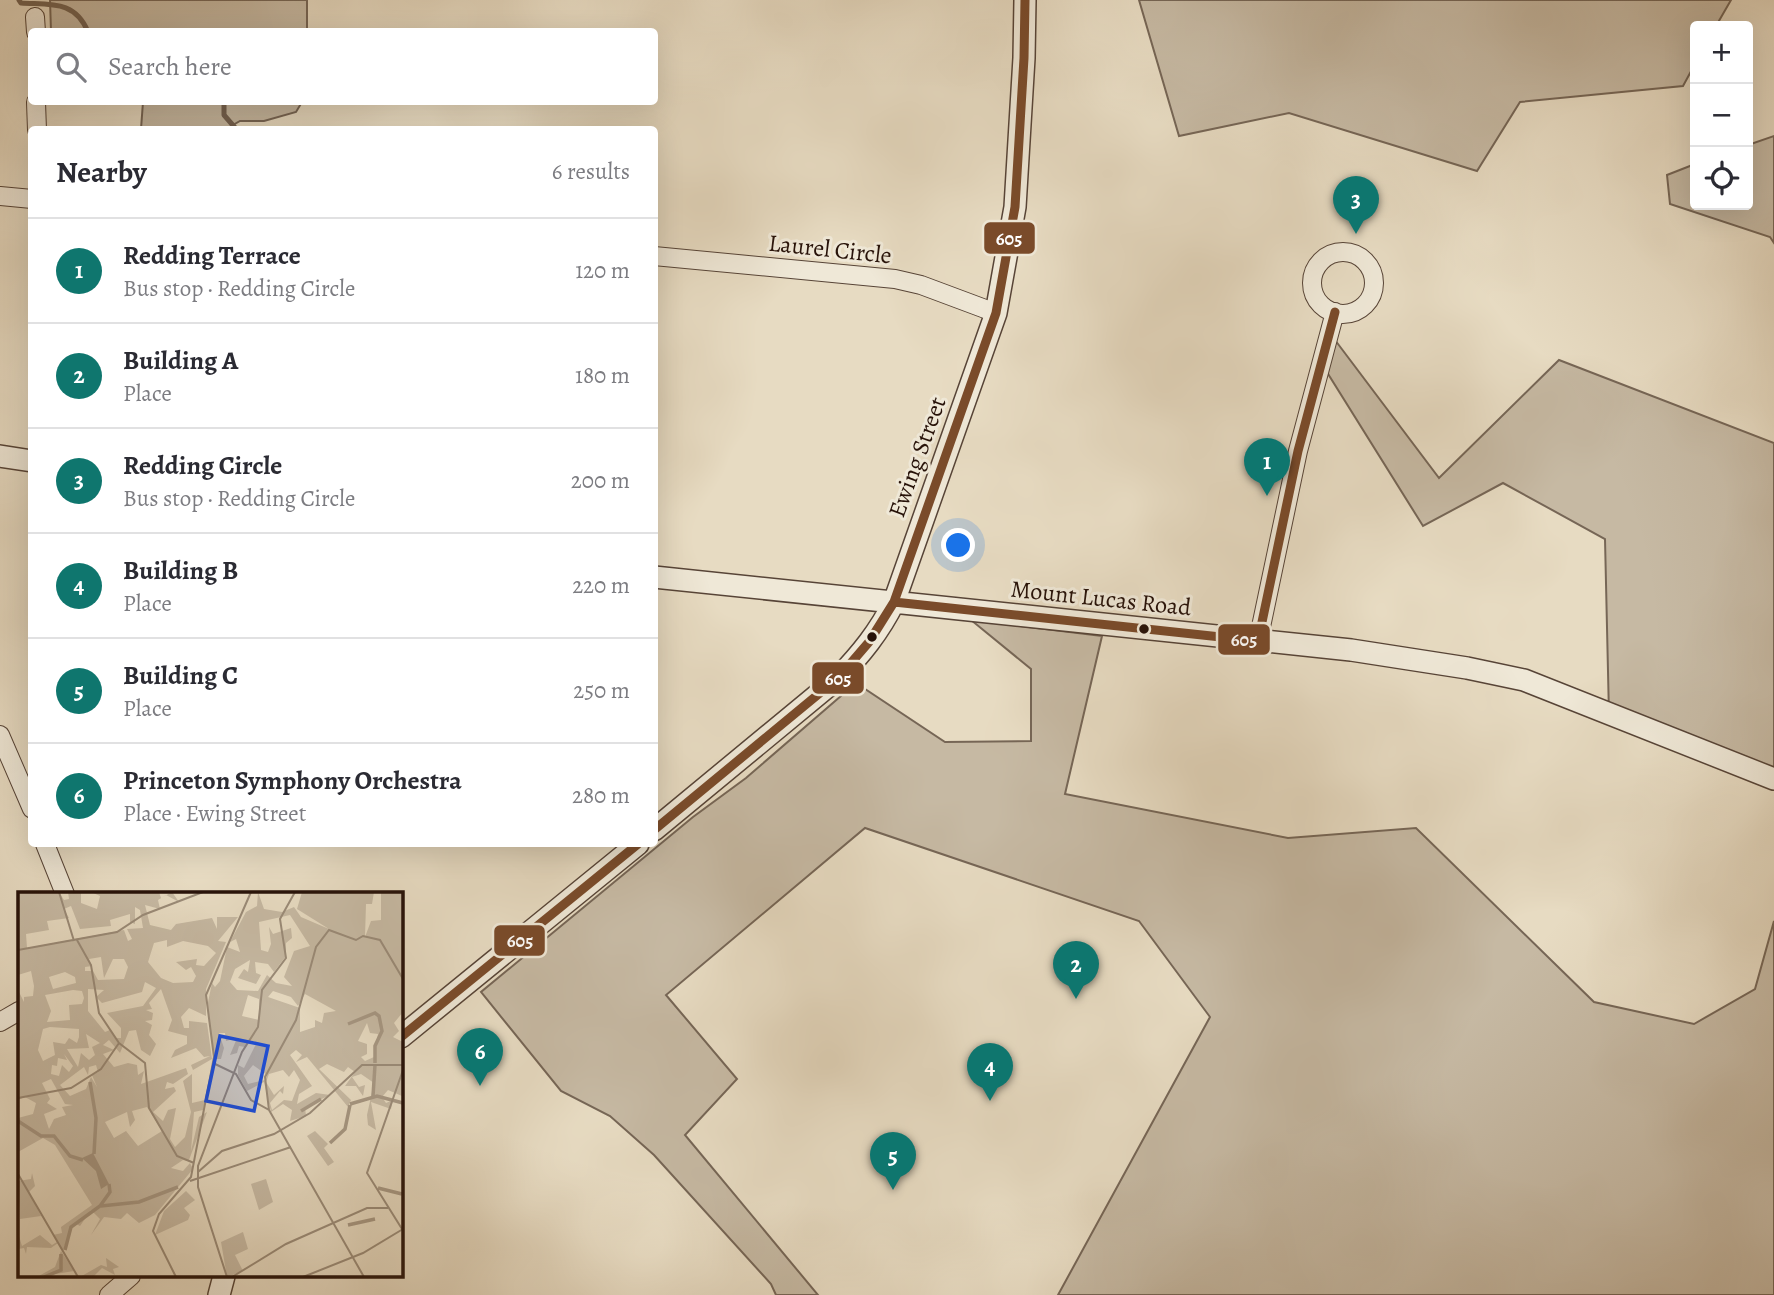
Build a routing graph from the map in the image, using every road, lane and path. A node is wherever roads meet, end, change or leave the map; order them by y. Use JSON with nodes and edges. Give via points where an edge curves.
{"nodes":[{"id":1,"x":1025,"y":0,"type":"edge"},
{"id":2,"x":36,"y":105,"type":"edge"},
{"id":3,"x":37,"y":126,"type":"edge"},
{"id":4,"x":0,"y":196,"type":"edge"},
{"id":5,"x":28,"y":199,"type":"edge"},
{"id":6,"x":658,"y":256,"type":"edge"},
{"id":7,"x":1335,"y":312,"type":"dead end"},
{"id":8,"x":996,"y":313,"type":"junction"},
{"id":9,"x":0,"y":456,"type":"edge"},
{"id":10,"x":28,"y":460,"type":"edge"},
{"id":11,"x":658,"y":577,"type":"edge"},
{"id":12,"x":894,"y":602,"type":"junction"},
{"id":13,"x":1258,"y":641,"type":"junction"},
{"id":14,"x":0,"y":735,"type":"edge"},
{"id":15,"x":1774,"y":779,"type":"edge"},
{"id":16,"x":28,"y":800,"type":"edge"},
{"id":17,"x":658,"y":827,"type":"edge"},
{"id":18,"x":46,"y":847,"type":"edge"},
{"id":19,"x":634,"y":847,"type":"edge"},
{"id":20,"x":64,"y":892,"type":"edge"},
{"id":21,"x":18,"y":1012,"type":"edge"},
{"id":22,"x":0,"y":1022,"type":"edge"},
{"id":23,"x":402,"y":1036,"type":"edge"},
{"id":24,"x":129,"y":1278,"type":"edge"},
{"id":25,"x":223,"y":1278,"type":"edge"},
{"id":26,"x":109,"y":1295,"type":"edge"},
{"id":27,"x":219,"y":1295,"type":"edge"}],
"edges":[{"from":1,"to":8,"type":"street","name":"Ewing Street","via":[[1015,207]]},
{"from":2,"to":3,"type":"street"},
{"from":4,"to":5,"type":"street"},
{"from":6,"to":8,"type":"street","name":"Laurel Circle","via":[[895,279]]},
{"from":7,"to":13,"type":"street","via":[[1298,451]]},
{"from":8,"to":12,"type":"street","name":"Ewing Street"},
{"from":9,"to":10,"type":"street"},
{"from":11,"to":12,"type":"street","name":"Mount Lucas Road"},
{"from":12,"to":13,"type":"street","name":"Mount Lucas Road"},
{"from":12,"to":17,"type":"street","name":"Ewing Street","via":[[862,654],[838,678]]},
{"from":13,"to":15,"type":"street","name":"Mount Lucas Road","via":[[1407,658],[1524,680]]},
{"from":14,"to":16,"type":"street"},
{"from":18,"to":20,"type":"street"},
{"from":19,"to":23,"type":"street"},
{"from":21,"to":22,"type":"street"},
{"from":24,"to":26,"type":"street"},
{"from":25,"to":27,"type":"street"}]}
